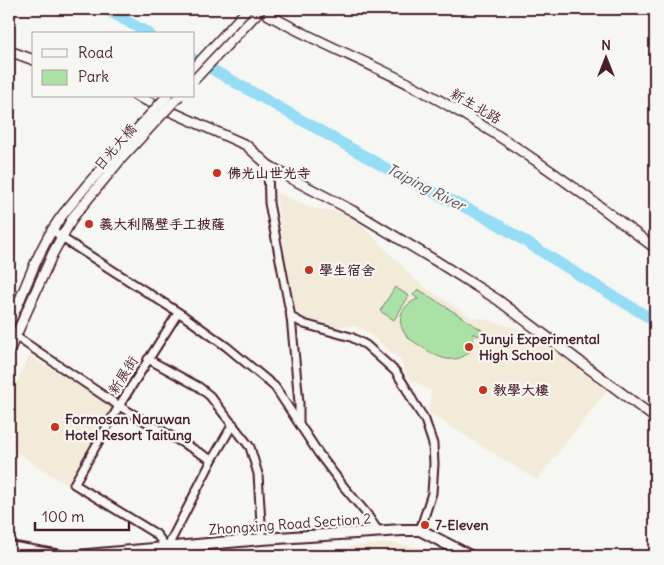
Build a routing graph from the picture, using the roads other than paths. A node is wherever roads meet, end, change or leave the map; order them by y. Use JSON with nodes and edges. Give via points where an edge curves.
{"nodes":[{"id":1,"x":248,"y":9,"type":"edge"},
{"id":2,"x":264,"y":12,"type":"edge"},
{"id":3,"x":9,"y":51,"type":"edge"},
{"id":4,"x":32,"y":59,"type":"edge"},
{"id":5,"x":195,"y":67,"type":"edge"},
{"id":6,"x":195,"y":79,"type":"edge"},
{"id":7,"x":140,"y":98,"type":"edge"},
{"id":8,"x":165,"y":98,"type":"edge"},
{"id":9,"x":177,"y":98,"type":"edge"},
{"id":10,"x":268,"y":165,"type":"junction"},
{"id":11,"x":68,"y":215,"type":"junction"},
{"id":12,"x":52,"y":229,"type":"junction"},
{"id":13,"x":62,"y":238,"type":"junction"},
{"id":14,"x":655,"y":248,"type":"edge"},
{"id":15,"x":178,"y":313,"type":"junction"},
{"id":16,"x":291,"y":317,"type":"junction"},
{"id":17,"x":9,"y":324,"type":"edge"},
{"id":18,"x":12,"y":335,"type":"edge"},
{"id":19,"x":9,"y":351,"type":"edge"},
{"id":20,"x":148,"y":359,"type":"junction"},
{"id":21,"x":119,"y":406,"type":"junction"},
{"id":22,"x":655,"y":418,"type":"edge"},
{"id":23,"x":299,"y":422,"type":"junction"},
{"id":24,"x":233,"y":424,"type":"junction"},
{"id":25,"x":212,"y":460,"type":"junction"},
{"id":26,"x":420,"y":530,"type":"junction"},
{"id":27,"x":378,"y":531,"type":"junction"},
{"id":28,"x":262,"y":539,"type":"junction"},
{"id":29,"x":9,"y":547,"type":"edge"},
{"id":30,"x":167,"y":548,"type":"junction"},
{"id":31,"x":61,"y":556,"type":"edge"},
{"id":32,"x":77,"y":556,"type":"edge"},
{"id":33,"x":93,"y":556,"type":"edge"},
{"id":34,"x":158,"y":556,"type":"edge"},
{"id":35,"x":470,"y":556,"type":"edge"}],
"edges":[{"from":1,"to":5,"type":"street"},
{"from":2,"to":6,"type":"street","bridge":true},
{"from":2,"to":14,"type":"street","name":"新生北路","via":[[417,88],[475,121],[516,146]]},
{"from":3,"to":4,"type":"street"},
{"from":7,"to":10,"type":"street","via":[[246,145]]},
{"from":8,"to":11,"type":"street","name":"日光大橋","bridge":true,"via":[[87,185]]},
{"from":9,"to":11,"type":"street","name":"日光大橋","bridge":true},
{"from":10,"to":16,"type":"street","via":[[270,203]]},
{"from":10,"to":22,"type":"street","via":[[361,216],[498,300]]},
{"from":11,"to":12,"type":"street"},
{"from":11,"to":13,"type":"street"},
{"from":12,"to":13,"type":"street"},
{"from":12,"to":17,"type":"street"},
{"from":13,"to":15,"type":"street"},
{"from":13,"to":18,"type":"street"},
{"from":15,"to":20,"type":"street","name":"新展街"},
{"from":15,"to":23,"type":"street","via":[[263,376],[275,387]]},
{"from":16,"to":23,"type":"street"},
{"from":16,"to":26,"type":"street","via":[[304,324],[351,337],[366,346],[396,372],[406,388],[425,420],[433,444],[432,493]]},
{"from":18,"to":19,"type":"street"},
{"from":18,"to":21,"type":"street"},
{"from":20,"to":21,"type":"street","name":"新展街"},
{"from":20,"to":24,"type":"street","via":[[199,387]]},
{"from":21,"to":25,"type":"street"},
{"from":21,"to":30,"type":"street","name":"新展街","via":[[74,484],[156,534]]},
{"from":23,"to":27,"type":"street"},
{"from":24,"to":25,"type":"street"},
{"from":24,"to":28,"type":"street","via":[[250,447],[258,474]]},
{"from":25,"to":30,"type":"street"},
{"from":26,"to":27,"type":"main road","name":"Zhongxing Road Section 2"},
{"from":26,"to":35,"type":"main road","name":"Zhongxing Road Section 2"},
{"from":27,"to":28,"type":"main road","name":"Zhongxing Road Section 2"},
{"from":28,"to":30,"type":"main road","name":"Zhongxing Road Section 2"},
{"from":29,"to":31,"type":"main road"},
{"from":30,"to":33,"type":"main road","name":"Zhongxing Road Section 2"},
{"from":30,"to":34,"type":"street"},
{"from":32,"to":33,"type":"main road","name":"Zhongxing Road Section 2"}]}
